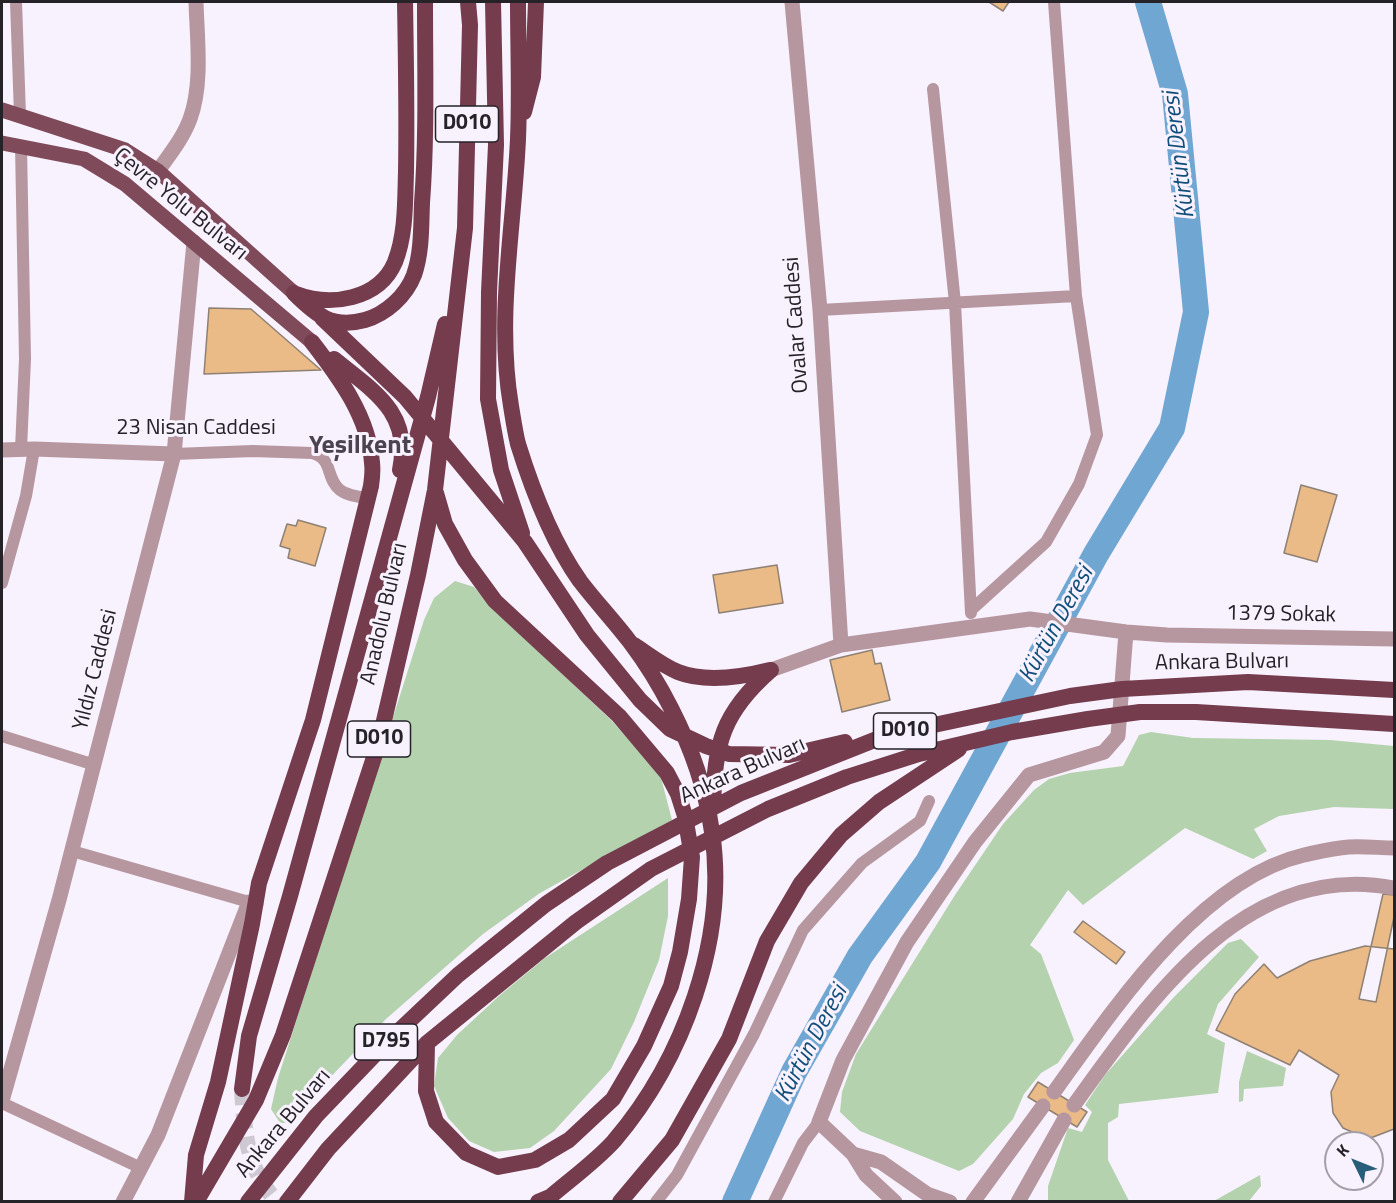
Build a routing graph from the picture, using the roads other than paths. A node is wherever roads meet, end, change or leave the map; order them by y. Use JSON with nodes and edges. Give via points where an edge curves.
{"nodes":[{"id":1,"x":16,"y":2,"type":"edge"},
{"id":2,"x":196,"y":2,"type":"edge"},
{"id":3,"x":405,"y":2,"type":"edge"},
{"id":4,"x":425,"y":2,"type":"edge"},
{"id":5,"x":468,"y":2,"type":"edge"},
{"id":6,"x":493,"y":2,"type":"edge"},
{"id":7,"x":518,"y":2,"type":"edge"},
{"id":8,"x":536,"y":2,"type":"edge"},
{"id":9,"x":792,"y":2,"type":"edge"},
{"id":10,"x":1054,"y":2,"type":"edge"},
{"id":11,"x":933,"y":89,"type":"dead end"},
{"id":12,"x":2,"y":110,"type":"edge"},
{"id":13,"x":20,"y":115,"type":"junction"},
{"id":14,"x":518,"y":139,"type":"junction"},
{"id":15,"x":2,"y":143,"type":"edge"},
{"id":16,"x":21,"y":146,"type":"junction"},
{"id":17,"x":158,"y":171,"type":"junction"},
{"id":18,"x":194,"y":242,"type":"junction"},
{"id":19,"x":463,"y":247,"type":"junction"},
{"id":20,"x":294,"y":293,"type":"junction"},
{"id":21,"x":1076,"y":296,"type":"junction"},
{"id":22,"x":955,"y":303,"type":"junction"},
{"id":23,"x":820,"y":309,"type":"junction"},
{"id":24,"x":322,"y":318,"type":"junction"},
{"id":25,"x":312,"y":342,"type":"junction"},
{"id":26,"x":27,"y":449,"type":"junction"},
{"id":27,"x":2,"y":450,"type":"edge"},
{"id":28,"x":174,"y":454,"type":"junction"},
{"id":29,"x":435,"y":490,"type":"junction"},
{"id":30,"x":368,"y":498,"type":"junction"},
{"id":31,"x":525,"y":542,"type":"junction"},
{"id":32,"x":377,"y":579,"type":"junction"},
{"id":33,"x":2,"y":583,"type":"edge"},
{"id":34,"x":971,"y":610,"type":"junction"},
{"id":35,"x":972,"y":627,"type":"junction"},
{"id":36,"x":1123,"y":631,"type":"junction"},
{"id":37,"x":1395,"y":639,"type":"edge"},
{"id":38,"x":632,"y":644,"type":"junction"},
{"id":39,"x":841,"y":645,"type":"junction"},
{"id":40,"x":771,"y":670,"type":"junction"},
{"id":41,"x":1395,"y":680,"type":"edge"},
{"id":42,"x":1341,"y":687,"type":"junction"},
{"id":43,"x":1395,"y":690,"type":"edge"},
{"id":44,"x":1395,"y":724,"type":"edge"},
{"id":45,"x":887,"y":735,"type":"junction"},
{"id":46,"x":2,"y":736,"type":"edge"},
{"id":47,"x":968,"y":743,"type":"junction"},
{"id":48,"x":95,"y":765,"type":"junction"},
{"id":49,"x":929,"y":801,"type":"dead end"},
{"id":50,"x":712,"y":832,"type":"junction"},
{"id":51,"x":1395,"y":848,"type":"edge"},
{"id":52,"x":72,"y":851,"type":"junction"},
{"id":53,"x":1395,"y":888,"type":"edge"},
{"id":54,"x":252,"y":903,"type":"junction"},
{"id":55,"x":546,"y":904,"type":"joint"},
{"id":56,"x":427,"y":1043,"type":"junction"},
{"id":57,"x":242,"y":1089,"type":"tunnel mouth"},
{"id":58,"x":1053,"y":1092,"type":"dead end"},
{"id":59,"x":2,"y":1102,"type":"edge"},
{"id":60,"x":1074,"y":1105,"type":"dead end"},
{"id":61,"x":1043,"y":1106,"type":"dead end"},
{"id":62,"x":1064,"y":1119,"type":"dead end"},
{"id":63,"x":819,"y":1122,"type":"junction"},
{"id":64,"x":853,"y":1154,"type":"junction"},
{"id":65,"x":141,"y":1168,"type":"junction"},
{"id":66,"x":1034,"y":1173,"type":"junction"},
{"id":67,"x":123,"y":1202,"type":"edge"},
{"id":68,"x":194,"y":1202,"type":"edge"},
{"id":69,"x":248,"y":1202,"type":"edge"},
{"id":70,"x":287,"y":1202,"type":"edge"},
{"id":71,"x":538,"y":1202,"type":"edge"},
{"id":72,"x":620,"y":1202,"type":"edge"},
{"id":73,"x":656,"y":1202,"type":"edge"},
{"id":74,"x":774,"y":1202,"type":"edge"},
{"id":75,"x":895,"y":1202,"type":"edge"},
{"id":76,"x":950,"y":1202,"type":"edge"},
{"id":77,"x":973,"y":1202,"type":"edge"},
{"id":78,"x":1018,"y":1202,"type":"edge"},
{"id":79,"x":1032,"y":1202,"type":"edge"}],
"edges":[{"from":1,"to":13,"type":"street"},
{"from":2,"to":17,"type":"street","via":[[197,78],[190,117],[177,145]]},
{"from":3,"to":20,"type":"highway","via":[[405,215],[394,264],[384,280],[369,292],[348,299],[311,300]]},
{"from":4,"to":24,"type":"highway","via":[[426,152],[418,259],[413,276],[407,288],[378,316],[341,323]]},
{"from":5,"to":19,"type":"highway","name":"Anadolu Bulvarı","number":"D010"},
{"from":6,"to":31,"type":"highway","number":"D010","via":[[496,145],[488,399],[501,470]]},
{"from":7,"to":14,"type":"highway"},
{"from":8,"to":14,"type":"highway","via":[[533,77]]},
{"from":9,"to":23,"type":"street","name":"Ovalar Caddesi"},
{"from":10,"to":21,"type":"street"},
{"from":11,"to":22,"type":"street"},
{"from":12,"to":13,"type":"main road","name":"Çevre Yolu Bulvarı"},
{"from":13,"to":17,"type":"main road","name":"Çevre Yolu Bulvarı","via":[[125,150]]},
{"from":14,"to":38,"type":"highway","via":[[505,295],[506,359],[517,442],[551,529],[573,569]]},
{"from":15,"to":16,"type":"main road","name":"Çevre Yolu Bulvarı"},
{"from":16,"to":18,"type":"main road","name":"Çevre Yolu Bulvarı","via":[[84,159],[125,184]]},
{"from":16,"to":26,"type":"street"},
{"from":17,"to":20,"type":"main road","name":"Çevre Yolu Bulvarı"},
{"from":18,"to":25,"type":"main road","name":"Çevre Yolu Bulvarı"},
{"from":18,"to":28,"type":"street","name":"Yıldız Caddesi"},
{"from":19,"to":29,"type":"highway","name":"Anadolu Bulvarı","number":"D010"},
{"from":19,"to":32,"type":"highway","via":[[428,397]]},
{"from":20,"to":24,"type":"highway"},
{"from":21,"to":22,"type":"street"},
{"from":21,"to":34,"type":"street","via":[[1097,435],[1079,484],[1046,542]]},
{"from":22,"to":23,"type":"street"},
{"from":22,"to":34,"type":"street"},
{"from":23,"to":39,"type":"street","name":"Ovalar Caddesi"},
{"from":24,"to":31,"type":"highway","via":[[405,397]]},
{"from":25,"to":30,"type":"highway","via":[[341,379],[365,427],[372,462]]},
{"from":25,"to":32,"type":"highway","via":[[379,395],[401,428],[402,461]]},
{"from":26,"to":27,"type":"street","name":"23 Nisan Caddesi"},
{"from":26,"to":28,"type":"street","name":"23 Nisan Caddesi"},
{"from":26,"to":33,"type":"street","via":[[26,496]]},
{"from":28,"to":30,"type":"street","name":"23 Nisan Caddesi","via":[[253,451],[321,455],[340,489]]},
{"from":28,"to":48,"type":"street","name":"Yıldız Caddesi"},
{"from":29,"to":56,"type":"highway","via":[[445,524],[495,601],[619,716],[667,773],[686,816],[692,857],[689,899],[671,986],[644,1046],[613,1099],[568,1140],[536,1160],[498,1167],[466,1153],[436,1122],[426,1091]]},
{"from":29,"to":68,"type":"highway","name":"Anadolu Bulvarı","number":"D010","via":[[379,742],[283,1035],[256,1100]]},
{"from":30,"to":54,"type":"highway","via":[[314,720]]},
{"from":31,"to":45,"type":"highway","via":[[587,635],[640,700],[670,729],[706,746],[741,755],[789,755]]},
{"from":32,"to":57,"type":"highway","via":[[249,1036]]},
{"from":34,"to":35,"type":"street"},
{"from":35,"to":36,"type":"street","name":"1379 Sokak","via":[[1030,619]]},
{"from":35,"to":39,"type":"street","name":"1379 Sokak"},
{"from":36,"to":37,"type":"street","name":"1379 Sokak"},
{"from":36,"to":63,"type":"street","via":[[1118,736],[1104,752],[1029,775],[975,842],[907,942],[843,1060]]},
{"from":38,"to":40,"type":"highway","via":[[678,672],[706,678]]},
{"from":38,"to":50,"type":"highway","via":[[670,707],[692,756],[703,786]]},
{"from":39,"to":40,"type":"street","name":"1379 Sokak"},
{"from":40,"to":50,"type":"highway","via":[[750,688],[720,738],[714,769]]},
{"from":41,"to":42,"type":"highway"},
{"from":42,"to":43,"type":"highway","name":"Ankara Bulvarı","number":"D010"},
{"from":42,"to":45,"type":"highway","name":"Ankara Bulvarı","number":"D010","via":[[1248,681],[1122,689],[1070,696]]},
{"from":44,"to":47,"type":"highway","name":"Ankara Bulvarı","number":"D010","via":[[1140,712],[1012,732]]},
{"from":45,"to":55,"type":"highway","name":"Ankara Bulvarı","number":"D010","via":[[741,793],[638,846]]},
{"from":46,"to":48,"type":"street"},
{"from":47,"to":56,"type":"highway","name":"Ankara Bulvarı","number":"D010","via":[[847,777],[768,809],[651,869],[576,922]]},
{"from":47,"to":72,"type":"highway","via":[[879,802],[840,835],[801,883],[767,941],[729,1039],[672,1140]]},
{"from":48,"to":52,"type":"street","name":"Yıldız Caddesi"},
{"from":49,"to":73,"type":"street","via":[[920,821],[862,863],[803,930],[754,1034],[677,1174]]},
{"from":50,"to":71,"type":"highway","via":[[716,876],[711,924],[700,979],[679,1040],[649,1094],[612,1143],[550,1197]]},
{"from":51,"to":58,"type":"street","via":[[1349,847],[1302,855],[1257,873],[1216,900],[1125,994]]},
{"from":52,"to":54,"type":"street"},
{"from":52,"to":59,"type":"street","name":"Yıldız Caddesi"},
{"from":53,"to":60,"type":"street","via":[[1376,884],[1334,885],[1293,894],[1254,911],[1220,935],[1173,978]]},
{"from":54,"to":65,"type":"street"},
{"from":54,"to":68,"type":"highway","via":[[218,1082],[196,1155]]},
{"from":55,"to":69,"type":"highway","name":"Ankara Bulvarı","number":"D795","via":[[458,975],[387,1042],[316,1116]]},
{"from":56,"to":70,"type":"highway","name":"Ankara Bulvarı","number":"D795","via":[[328,1149]]},
{"from":59,"to":65,"type":"street"},
{"from":61,"to":77,"type":"street"},
{"from":62,"to":66,"type":"street"},
{"from":63,"to":64,"type":"street"},
{"from":63,"to":74,"type":"street","via":[[803,1143]]},
{"from":64,"to":75,"type":"street","via":[[866,1175]]},
{"from":64,"to":76,"type":"street","via":[[881,1162],[927,1194]]},
{"from":65,"to":67,"type":"street"},
{"from":66,"to":78,"type":"street"},
{"from":66,"to":79,"type":"street"}]}
